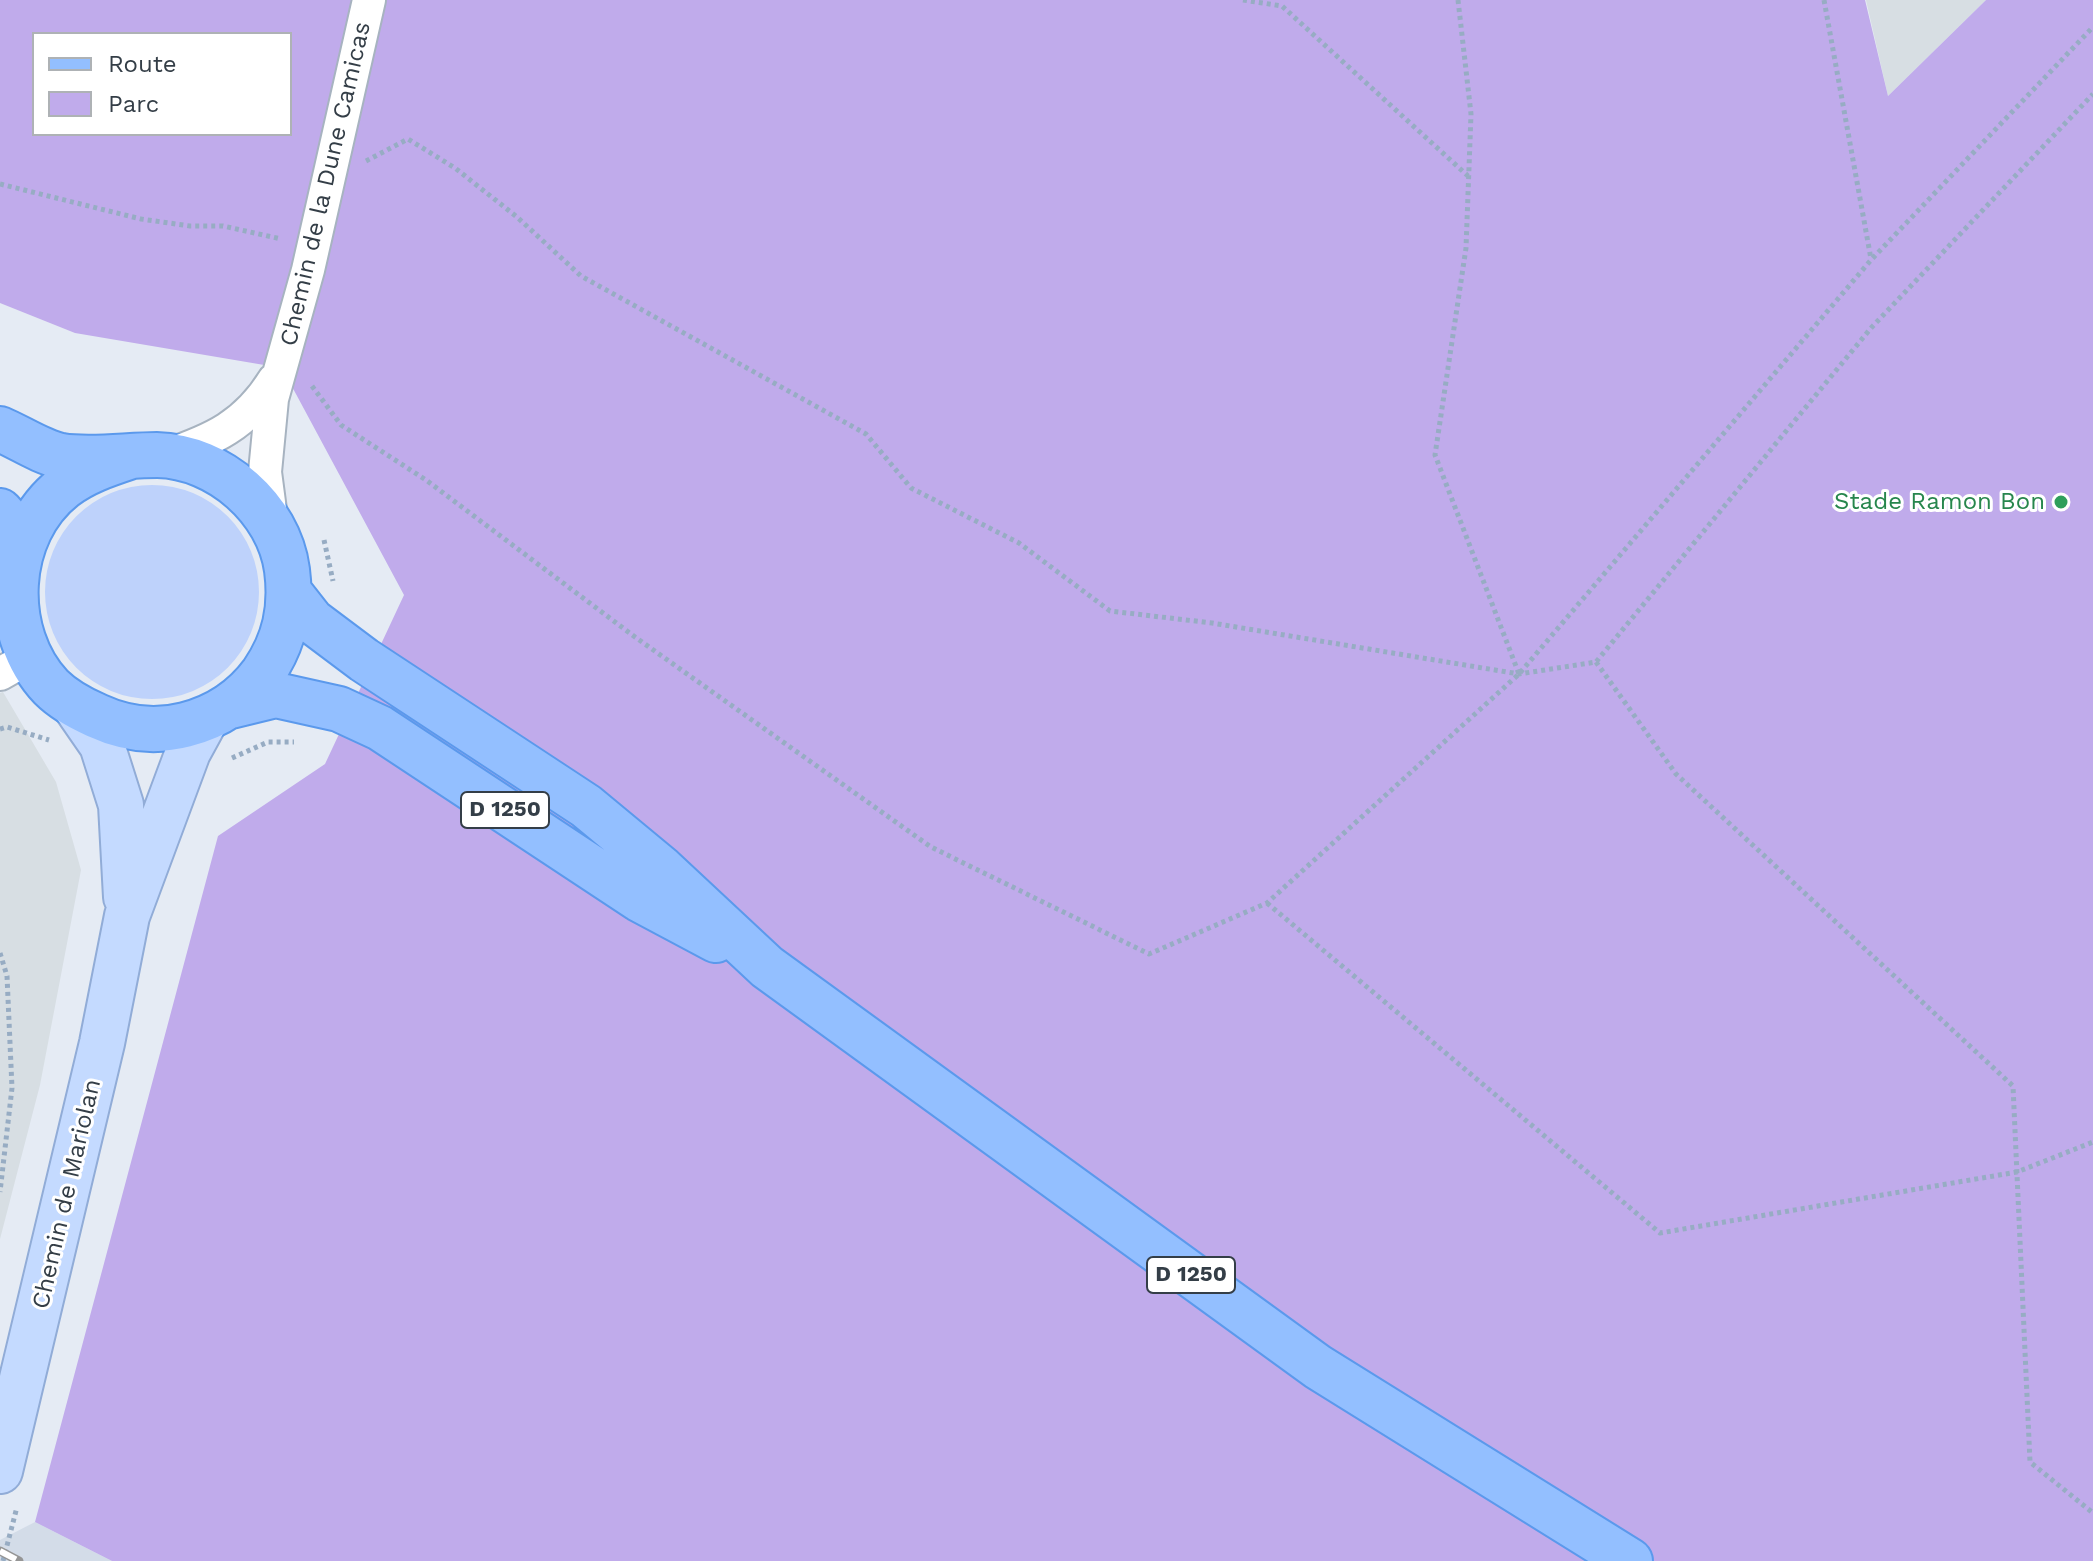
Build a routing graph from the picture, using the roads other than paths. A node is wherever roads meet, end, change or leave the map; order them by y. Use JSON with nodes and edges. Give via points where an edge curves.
{"nodes":[{"id":1,"x":369,"y":0,"type":"edge"},
{"id":2,"x":284,"y":360,"type":"junction"},
{"id":3,"x":0,"y":429,"type":"edge"},
{"id":4,"x":147,"y":457,"type":"junction"},
{"id":5,"x":0,"y":511,"type":"edge"},
{"id":6,"x":272,"y":525,"type":"junction"},
{"id":7,"x":21,"y":550,"type":"junction"},
{"id":8,"x":290,"y":593,"type":"junction"},
{"id":9,"x":15,"y":666,"type":"edge"},
{"id":10,"x":75,"y":706,"type":"junction"},
{"id":11,"x":218,"y":713,"type":"junction"},
{"id":12,"x":127,"y":916,"type":"junction"},
{"id":13,"x":767,"y":967,"type":"junction"},
{"id":14,"x":0,"y":1471,"type":"edge"},
{"id":15,"x":1630,"y":1561,"type":"edge"}],
"edges":[{"from":1,"to":2,"type":"street","name":"Chemin de la Dune Camicas"},
{"from":2,"to":4,"type":"street","name":"Chemin de la Dune Camicas","via":[[263,397],[237,423],[211,440]]},
{"from":2,"to":6,"type":"street","name":"Chemin de la Dune Camicas","via":[[266,446]]},
{"from":3,"to":4,"type":"main road","via":[[60,456]]},
{"from":4,"to":6,"type":"main road","via":[[194,461],[224,475],[251,497]]},
{"from":4,"to":7,"type":"main road","via":[[93,468],[62,489],[37,517]]},
{"from":5,"to":7,"type":"main road"},
{"from":6,"to":8,"type":"main road","via":[[285,558]]},
{"from":7,"to":9,"type":"main road","via":[[14,587]]},
{"from":8,"to":11,"type":"main road","via":[[286,626],[274,657],[255,684]]},
{"from":8,"to":13,"type":"main road","number":"D 1250","via":[[312,621],[364,660],[586,806]]},
{"from":9,"to":10,"type":"main road"},
{"from":10,"to":11,"type":"main road","via":[[117,725],[162,731]]},
{"from":10,"to":12,"type":"main road","name":"Chemin de Mariolan","via":[[102,745],[121,805]]},
{"from":11,"to":12,"type":"main road","name":"Chemin de Mariolan","via":[[188,752]]},
{"from":11,"to":13,"type":"main road","number":"D 1250","via":[[276,695],[339,709],[380,728],[639,899]]},
{"from":12,"to":14,"type":"main road","name":"Chemin de Mariolan"},
{"from":13,"to":15,"type":"main road","number":"D 1250","via":[[1318,1367]]}]}
